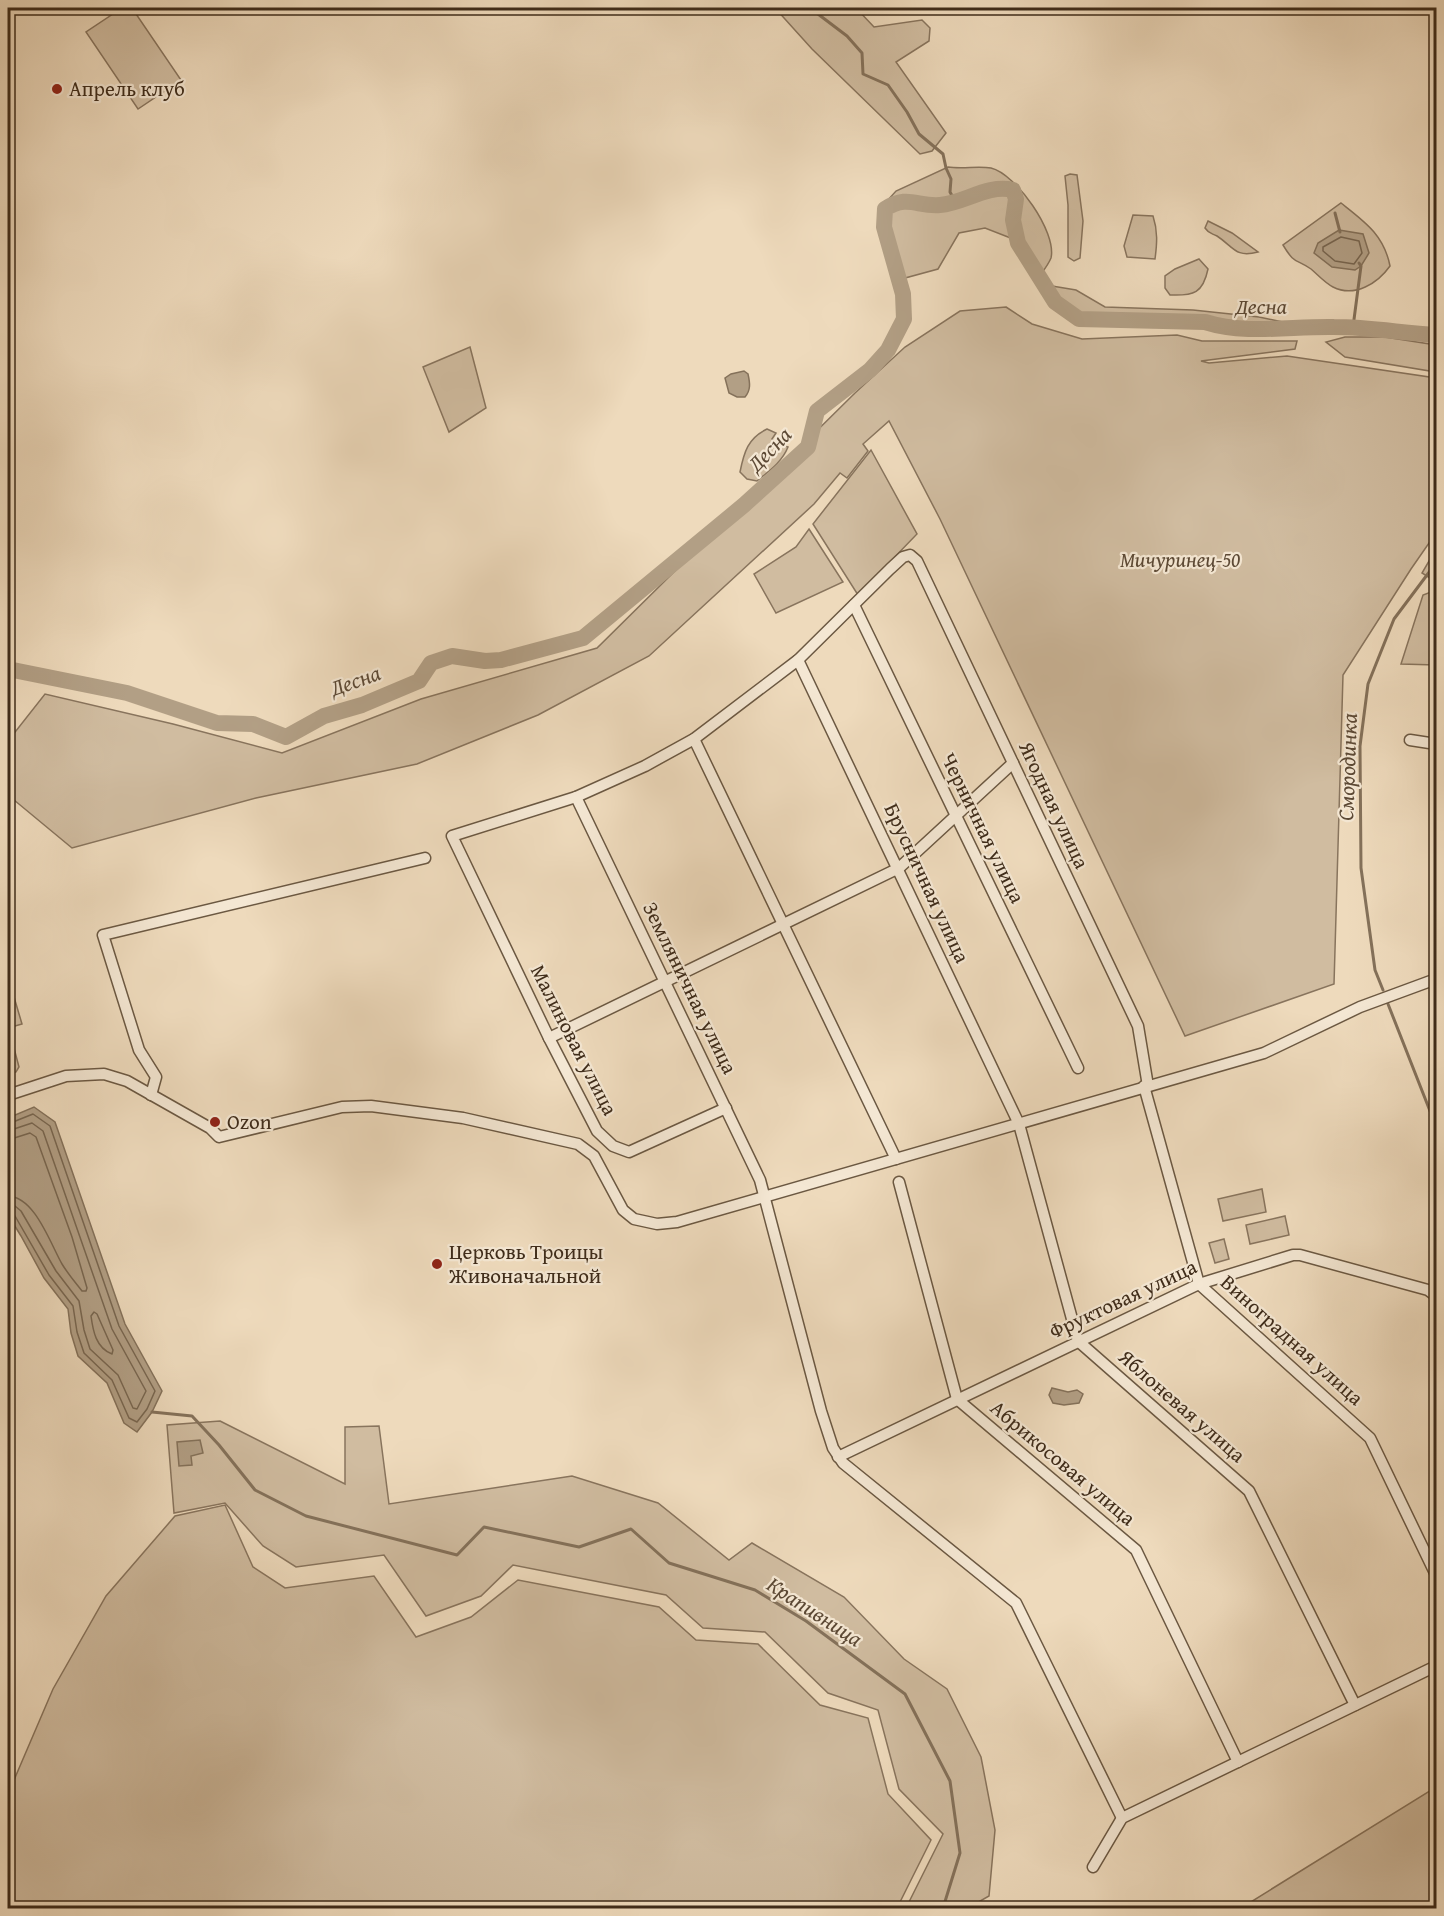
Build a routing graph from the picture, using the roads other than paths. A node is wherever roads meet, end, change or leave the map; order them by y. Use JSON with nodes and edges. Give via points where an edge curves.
{"nodes":[{"id":1,"x":854,"y":604,"type":"junction"},
{"id":2,"x":798,"y":660,"type":"junction"},
{"id":3,"x":694,"y":739,"type":"junction"},
{"id":4,"x":1410,"y":740,"type":"dead end"},
{"id":5,"x":1437,"y":744,"type":"edge"},
{"id":6,"x":1013,"y":763,"type":"junction"},
{"id":7,"x":576,"y":797,"type":"junction"},
{"id":8,"x":955,"y":816,"type":"junction"},
{"id":9,"x":425,"y":858,"type":"dead end"},
{"id":10,"x":899,"y":868,"type":"junction"},
{"id":11,"x":783,"y":924,"type":"junction"},
{"id":12,"x":1437,"y":979,"type":"edge"},
{"id":13,"x":665,"y":981,"type":"junction"},
{"id":14,"x":549,"y":1038,"type":"junction"},
{"id":15,"x":1078,"y":1068,"type":"dead end"},
{"id":16,"x":1146,"y":1086,"type":"junction"},
{"id":17,"x":8,"y":1095,"type":"edge"},
{"id":18,"x":151,"y":1095,"type":"junction"},
{"id":19,"x":726,"y":1108,"type":"junction"},
{"id":20,"x":1019,"y":1124,"type":"junction"},
{"id":21,"x":896,"y":1159,"type":"junction"},
{"id":22,"x":899,"y":1182,"type":"dead end"},
{"id":23,"x":765,"y":1197,"type":"junction"},
{"id":24,"x":1199,"y":1284,"type":"junction"},
{"id":25,"x":1437,"y":1296,"type":"edge"},
{"id":26,"x":1077,"y":1341,"type":"junction"},
{"id":27,"x":957,"y":1399,"type":"junction"},
{"id":28,"x":838,"y":1457,"type":"junction"},
{"id":29,"x":1437,"y":1575,"type":"edge"},
{"id":30,"x":1437,"y":1666,"type":"edge"},
{"id":31,"x":1355,"y":1705,"type":"junction"},
{"id":32,"x":1238,"y":1762,"type":"junction"},
{"id":33,"x":1122,"y":1818,"type":"junction"},
{"id":34,"x":1093,"y":1868,"type":"dead end"}],
"edges":[{"from":1,"to":2,"type":"street"},
{"from":1,"to":6,"type":"street","name":"Ягодная улица","via":[[903,557],[910,555],[917,561]]},
{"from":1,"to":8,"type":"street","name":"Черничная улица"},
{"from":2,"to":3,"type":"street"},
{"from":2,"to":10,"type":"street","name":"Брусничная улица"},
{"from":3,"to":7,"type":"street"},
{"from":3,"to":11,"type":"street"},
{"from":4,"to":5,"type":"street"},
{"from":6,"to":8,"type":"street"},
{"from":6,"to":16,"type":"street","name":"Ягодная улица","via":[[1138,1026]]},
{"from":7,"to":13,"type":"street","name":"Земляничная улица"},
{"from":7,"to":14,"type":"street","name":"Малиновая улица","via":[[452,836]]},
{"from":8,"to":10,"type":"street"},
{"from":8,"to":15,"type":"street","name":"Черничная улица"},
{"from":9,"to":18,"type":"street","via":[[103,935],[140,1050],[156,1077]]},
{"from":10,"to":11,"type":"street"},
{"from":10,"to":20,"type":"street","name":"Брусничная улица"},
{"from":11,"to":13,"type":"street"},
{"from":11,"to":21,"type":"street"},
{"from":12,"to":16,"type":"street","via":[[1360,1007],[1263,1053]]},
{"from":13,"to":14,"type":"street"},
{"from":13,"to":19,"type":"street","name":"Земляничная улица"},
{"from":14,"to":19,"type":"street","name":"Малиновая улица","via":[[597,1131],[613,1146],[628,1152]]},
{"from":16,"to":20,"type":"street"},
{"from":16,"to":24,"type":"street","name":"Виноградная улица"},
{"from":17,"to":18,"type":"street","via":[[66,1076],[104,1074]]},
{"from":18,"to":23,"type":"street","via":[[219,1137],[342,1107],[371,1106],[463,1118],[578,1144],[594,1156],[623,1210],[634,1219],[657,1224]]},
{"from":19,"to":23,"type":"street","name":"Земляничная улица"},
{"from":20,"to":21,"type":"street"},
{"from":20,"to":26,"type":"street"},
{"from":21,"to":23,"type":"street"},
{"from":22,"to":27,"type":"street"},
{"from":23,"to":28,"type":"street","via":[[821,1411]]},
{"from":24,"to":25,"type":"street","name":"Фруктовая улица","via":[[1296,1255],[1428,1290]]},
{"from":24,"to":26,"type":"street","name":"Фруктовая улица"},
{"from":24,"to":29,"type":"street","name":"Виноградная улица","via":[[1370,1438]]},
{"from":26,"to":27,"type":"street","name":"Фруктовая улица"},
{"from":26,"to":31,"type":"street","name":"Яблоневая улица","via":[[1249,1491]]},
{"from":27,"to":28,"type":"street","name":"Фруктовая улица"},
{"from":27,"to":32,"type":"street","name":"Абрикосовая улица","via":[[1136,1550]]},
{"from":28,"to":33,"type":"street","via":[[1016,1603]]},
{"from":30,"to":31,"type":"street"},
{"from":31,"to":32,"type":"street"},
{"from":32,"to":33,"type":"street"},
{"from":33,"to":34,"type":"street"}]}
